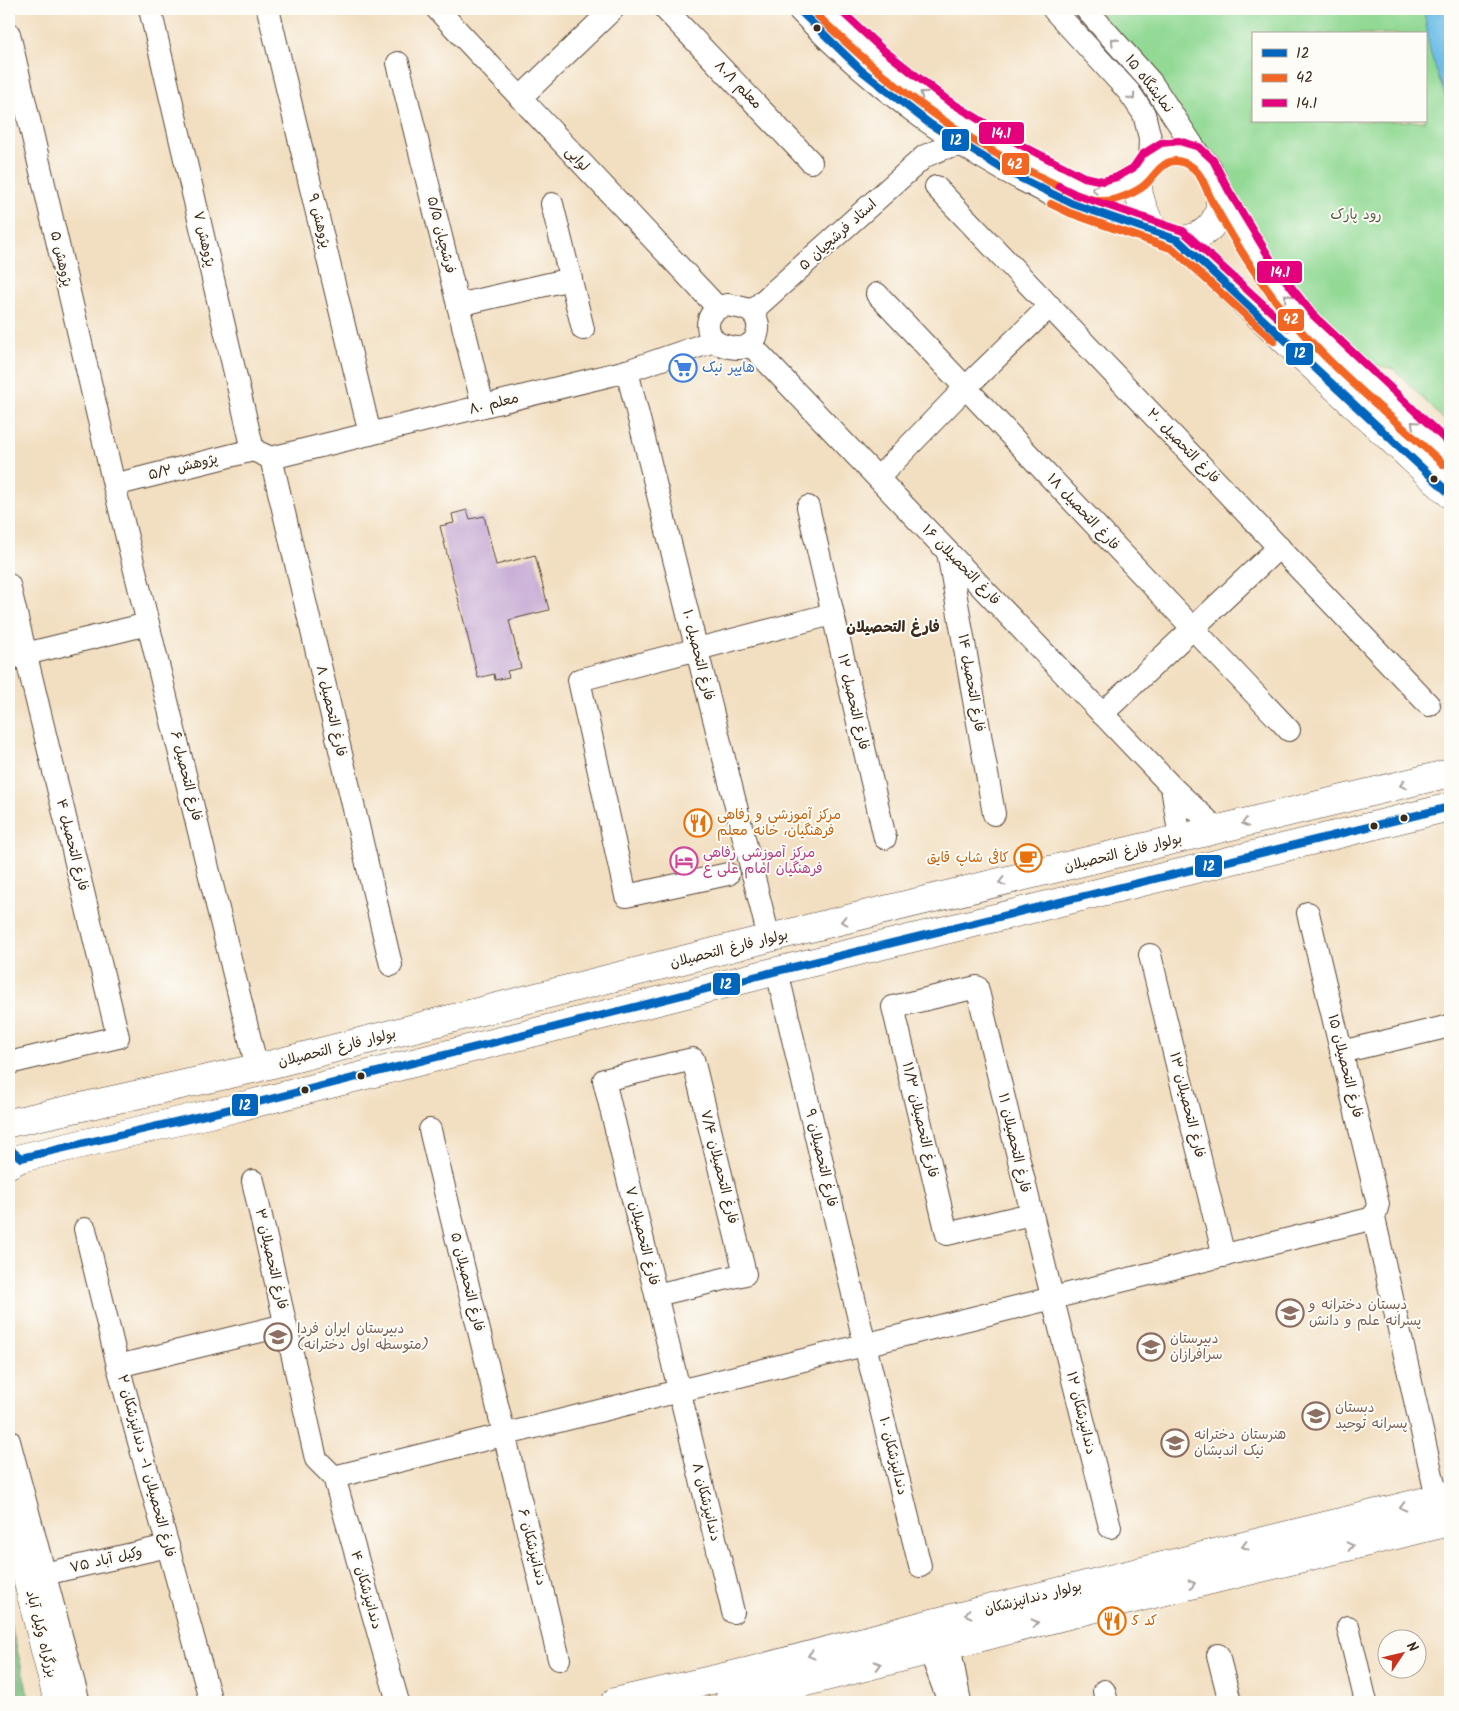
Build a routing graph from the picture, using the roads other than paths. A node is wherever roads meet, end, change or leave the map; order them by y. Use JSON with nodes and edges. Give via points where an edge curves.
{"nodes":[{"id":1,"x":150,"y":9,"type":"edge"},
{"id":2,"x":268,"y":9,"type":"edge"},
{"id":3,"x":437,"y":9,"type":"edge"},
{"id":4,"x":613,"y":9,"type":"edge"},
{"id":5,"x":665,"y":9,"type":"edge"},
{"id":6,"x":798,"y":9,"type":"edge"},
{"id":7,"x":825,"y":9,"type":"edge"},
{"id":8,"x":1053,"y":9,"type":"edge"},
{"id":9,"x":1086,"y":9,"type":"edge"},
{"id":10,"x":9,"y":34,"type":"edge"},
{"id":11,"x":398,"y":63,"type":"dead end"},
{"id":12,"x":520,"y":98,"type":"junction"},
{"id":13,"x":930,"y":124,"type":"junction"},
{"id":14,"x":964,"y":145,"type":"junction"},
{"id":15,"x":925,"y":156,"type":"junction"},
{"id":16,"x":811,"y":162,"type":"dead end"},
{"id":17,"x":1206,"y":165,"type":"junction"},
{"id":18,"x":1144,"y":169,"type":"junction"},
{"id":19,"x":936,"y":187,"type":"dead end"},
{"id":20,"x":1220,"y":196,"type":"junction"},
{"id":21,"x":552,"y":204,"type":"dead end"},
{"id":22,"x":1170,"y":238,"type":"junction"},
{"id":23,"x":571,"y":279,"type":"junction"},
{"id":24,"x":877,"y":294,"type":"dead end"},
{"id":25,"x":458,"y":305,"type":"junction"},
{"id":26,"x":1050,"y":306,"type":"junction"},
{"id":27,"x":718,"y":308,"type":"junction"},
{"id":28,"x":751,"y":312,"type":"junction"},
{"id":29,"x":583,"y":329,"type":"dead end"},
{"id":30,"x":714,"y":341,"type":"junction"},
{"id":31,"x":750,"y":344,"type":"junction"},
{"id":32,"x":627,"y":371,"type":"junction"},
{"id":33,"x":965,"y":388,"type":"junction"},
{"id":34,"x":483,"y":406,"type":"junction"},
{"id":35,"x":370,"y":434,"type":"junction"},
{"id":36,"x":262,"y":454,"type":"junction"},
{"id":37,"x":1450,"y":457,"type":"edge"},
{"id":38,"x":878,"y":478,"type":"junction"},
{"id":39,"x":114,"y":484,"type":"junction"},
{"id":40,"x":1450,"y":494,"type":"edge"},
{"id":41,"x":808,"y":507,"type":"dead end"},
{"id":42,"x":1279,"y":547,"type":"junction"},
{"id":43,"x":948,"y":552,"type":"junction"},
{"id":44,"x":9,"y":585,"type":"edge"},
{"id":45,"x":832,"y":614,"type":"junction"},
{"id":46,"x":148,"y":624,"type":"junction"},
{"id":47,"x":1193,"y":628,"type":"junction"},
{"id":48,"x":697,"y":649,"type":"junction"},
{"id":49,"x":17,"y":656,"type":"edge"},
{"id":50,"x":1430,"y":705,"type":"dead end"},
{"id":51,"x":1102,"y":714,"type":"junction"},
{"id":52,"x":1289,"y":730,"type":"dead end"},
{"id":53,"x":1450,"y":773,"type":"edge"},
{"id":54,"x":1172,"y":786,"type":"junction"},
{"id":55,"x":1450,"y":807,"type":"edge"},
{"id":56,"x":994,"y":814,"type":"dead end"},
{"id":57,"x":1218,"y":830,"type":"junction"},
{"id":58,"x":885,"y":838,"type":"dead end"},
{"id":59,"x":1180,"y":839,"type":"junction"},
{"id":60,"x":728,"y":874,"type":"dead end"},
{"id":61,"x":1308,"y":913,"type":"dead end"},
{"id":62,"x":770,"y":938,"type":"junction"},
{"id":63,"x":1150,"y":955,"type":"dead end"},
{"id":64,"x":391,"y":965,"type":"dead end"},
{"id":65,"x":778,"y":971,"type":"junction"},
{"id":66,"x":893,"y":1007,"type":"joint"},
{"id":67,"x":1450,"y":1026,"type":"edge"},
{"id":68,"x":1341,"y":1052,"type":"junction"},
{"id":69,"x":9,"y":1063,"type":"edge"},
{"id":70,"x":257,"y":1068,"type":"junction"},
{"id":71,"x":604,"y":1080,"type":"joint"},
{"id":72,"x":430,"y":1130,"type":"dead end"},
{"id":73,"x":11,"y":1141,"type":"edge"},
{"id":74,"x":253,"y":1181,"type":"dead end"},
{"id":75,"x":1031,"y":1214,"type":"junction"},
{"id":76,"x":1374,"y":1218,"type":"junction"},
{"id":77,"x":85,"y":1229,"type":"dead end"},
{"id":78,"x":1224,"y":1256,"type":"junction"},
{"id":79,"x":656,"y":1295,"type":"junction"},
{"id":80,"x":1051,"y":1299,"type":"junction"},
{"id":81,"x":285,"y":1325,"type":"junction"},
{"id":82,"x":865,"y":1345,"type":"junction"},
{"id":83,"x":118,"y":1366,"type":"junction"},
{"id":84,"x":679,"y":1391,"type":"junction"},
{"id":85,"x":504,"y":1435,"type":"junction"},
{"id":86,"x":9,"y":1441,"type":"edge"},
{"id":87,"x":334,"y":1477,"type":"junction"},
{"id":88,"x":1444,"y":1497,"type":"edge"},
{"id":89,"x":9,"y":1507,"type":"edge"},
{"id":90,"x":1450,"y":1522,"type":"edge"},
{"id":91,"x":1110,"y":1527,"type":"dead end"},
{"id":92,"x":28,"y":1546,"type":"junction"},
{"id":93,"x":168,"y":1546,"type":"junction"},
{"id":94,"x":920,"y":1566,"type":"dead end"},
{"id":95,"x":44,"y":1574,"type":"junction"},
{"id":96,"x":733,"y":1612,"type":"dead end"},
{"id":97,"x":928,"y":1624,"type":"junction"},
{"id":98,"x":1348,"y":1627,"type":"dead end"},
{"id":99,"x":940,"y":1648,"type":"junction"},
{"id":100,"x":1218,"y":1655,"type":"dead end"},
{"id":101,"x":560,"y":1659,"type":"dead end"},
{"id":102,"x":63,"y":1700,"type":"edge"},
{"id":103,"x":211,"y":1702,"type":"edge"},
{"id":104,"x":398,"y":1702,"type":"edge"},
{"id":105,"x":615,"y":1702,"type":"edge"},
{"id":106,"x":728,"y":1702,"type":"edge"},
{"id":107,"x":949,"y":1702,"type":"edge"},
{"id":108,"x":960,"y":1702,"type":"edge"},
{"id":109,"x":1230,"y":1702,"type":"edge"},
{"id":110,"x":1366,"y":1702,"type":"edge"}],
"edges":[{"from":1,"to":36,"type":"street","name":"پژوهش ۷"},
{"from":2,"to":35,"type":"street","name":"پژوهش ۹"},
{"from":3,"to":12,"type":"street","name":"لوایی"},
{"from":4,"to":12,"type":"street"},
{"from":5,"to":16,"type":"street","name":"معلم ۸۰/۱"},
{"from":6,"to":13,"type":"street","via":[[862,72]]},
{"from":18,"to":7,"type":"street","one_way":true,"via":[[1121,186],[1103,191],[1081,186],[1016,154],[941,108],[875,56]]},
{"from":8,"to":18,"type":"street","name":"نمایشگاه ۱۵","one_way":true,"via":[[1129,92],[1144,114],[1150,138]]},
{"from":17,"to":9,"type":"street","name":"نمایشگاه ۱۵","one_way":true,"via":[[1151,82]]},
{"from":10,"to":39,"type":"street","name":"پژوهش ۵"},
{"from":11,"to":25,"type":"street","name":"فرشچیان ۵/۵"},
{"from":12,"to":27,"type":"street","name":"لوایی"},
{"from":13,"to":14,"type":"street"},
{"from":13,"to":15,"type":"street"},
{"from":14,"to":15,"type":"street","name":"استاد فرشچیان ۵","via":[[944,148]]},
{"from":14,"to":22,"type":"street","via":[[1006,171],[1073,204]]},
{"from":15,"to":28,"type":"street","name":"استاد فرشچیان ۵"},
{"from":17,"to":18,"type":"main road","via":[[1193,155],[1178,151],[1163,153]]},
{"from":17,"to":20,"type":"main road"},
{"from":18,"to":22,"type":"main road","via":[[1138,192],[1150,224]]},
{"from":19,"to":26,"type":"street","name":"فارغ التحصیل ۲۰"},
{"from":20,"to":22,"type":"main road","via":[[1219,213],[1210,228],[1195,238]]},
{"from":37,"to":20,"type":"main road","one_way":true,"via":[[1306,322],[1266,271]]},
{"from":21,"to":23,"type":"street"},
{"from":22,"to":40,"type":"main road"},
{"from":23,"to":25,"type":"street"},
{"from":23,"to":29,"type":"street"},
{"from":24,"to":33,"type":"street","name":"فارغ التحصیل ۱۸"},
{"from":25,"to":34,"type":"street","name":"فرشچیان ۵/۵"},
{"from":26,"to":33,"type":"street"},
{"from":26,"to":42,"type":"street","name":"فارغ التحصیل ۲۰"},
{"from":27,"to":28,"type":"street","via":[[728,305]]},
{"from":27,"to":30,"type":"street","via":[[708,322]]},
{"from":28,"to":31,"type":"street","via":[[756,317],[758,329]]},
{"from":30,"to":31,"type":"street","via":[[739,348]]},
{"from":30,"to":32,"type":"street","name":"معلم ۸۰"},
{"from":31,"to":38,"type":"street","name":"فارغ التحصیلان ۱۶"},
{"from":32,"to":34,"type":"street","name":"معلم ۸۰"},
{"from":32,"to":48,"type":"street","name":"فارغ التحصیل ۱۰"},
{"from":33,"to":38,"type":"street"},
{"from":33,"to":47,"type":"street","name":"فارغ التحصیل ۱۸"},
{"from":34,"to":35,"type":"street","name":"معلم ۸۰"},
{"from":35,"to":36,"type":"street","name":"معلم ۸۰"},
{"from":36,"to":39,"type":"street","name":"پژوهش ۵/۲"},
{"from":36,"to":64,"type":"street","name":"فارغ التحصیل ۸"},
{"from":38,"to":43,"type":"street","name":"فارغ التحصیلان ۱۶"},
{"from":39,"to":46,"type":"street","name":"فارغ التحصیل ۶"},
{"from":41,"to":45,"type":"street","name":"فارغ التحصیل ۱۲"},
{"from":42,"to":47,"type":"street"},
{"from":42,"to":50,"type":"street","name":"فارغ التحصیل ۲۰"},
{"from":43,"to":51,"type":"street","name":"فارغ التحصیلان ۱۶"},
{"from":43,"to":56,"type":"street","name":"فارغ التحصیل ۱۴"},
{"from":44,"to":49,"type":"street","name":"فارغ التحصیل ۴"},
{"from":45,"to":48,"type":"street"},
{"from":45,"to":58,"type":"street","name":"فارغ التحصیل ۱۲"},
{"from":46,"to":49,"type":"street"},
{"from":46,"to":70,"type":"street","name":"فارغ التحصیل ۶"},
{"from":47,"to":51,"type":"street"},
{"from":47,"to":52,"type":"street","name":"فارغ التحصیل ۱۸"},
{"from":48,"to":60,"type":"street","via":[[579,680],[626,896]]},
{"from":48,"to":62,"type":"street","name":"فارغ التحصیل ۱۰"},
{"from":49,"to":69,"type":"street","name":"فارغ التحصیل ۴","via":[[118,1037]]},
{"from":51,"to":54,"type":"street","name":"فارغ التحصیلان ۱۶"},
{"from":53,"to":57,"type":"main road","name":"بولوار فارغ التحصیلان","one_way":true},
{"from":54,"to":57,"type":"street","name":"فارغ التحصیلان ۱۶"},
{"from":54,"to":59,"type":"street"},
{"from":55,"to":65,"type":"main road","name":"بولوار فارغ التحصیلان"},
{"from":57,"to":59,"type":"main road","name":"بولوار فارغ التحصیلان"},
{"from":59,"to":62,"type":"main road","name":"بولوار فارغ التحصیلان","one_way":true},
{"from":61,"to":68,"type":"street","name":"فارغ التحصیلان ۱۵"},
{"from":62,"to":65,"type":"main road"},
{"from":62,"to":70,"type":"main road","name":"بولوار فارغ التحصیلان"},
{"from":63,"to":78,"type":"street","name":"فارغ التحصیلان ۱۳"},
{"from":65,"to":73,"type":"main road","name":"بولوار فارغ التحصیلان","via":[[243,1106]]},
{"from":65,"to":82,"type":"street","name":"فارغ التحصیلان ۹"},
{"from":66,"to":75,"type":"street","name":"فارغ التحصیلان ۱۱","via":[[977,987]]},
{"from":66,"to":75,"type":"street","name":"فارغ التحصیلان ۱۱/۳","via":[[947,1234]]},
{"from":67,"to":68,"type":"street"},
{"from":68,"to":76,"type":"street","name":"فارغ التحصیلان ۱۵","via":[[1378,1204]]},
{"from":70,"to":73,"type":"main road","name":"بولوار فارغ التحصیلان"},
{"from":71,"to":79,"type":"street","name":"فارغ التحصیلان ۷"},
{"from":71,"to":79,"type":"street","name":"فارغ التحصیلان ۷/۴","via":[[693,1059],[745,1274]]},
{"from":72,"to":85,"type":"street","name":"فارغ التحصیلان ۵"},
{"from":74,"to":81,"type":"street","name":"فارغ التحصیلان ۳"},
{"from":75,"to":80,"type":"street","name":"فارغ التحصیلان ۱۱"},
{"from":76,"to":78,"type":"street"},
{"from":76,"to":88,"type":"street","name":"فارغ التحصیلان ۱۵"},
{"from":77,"to":83,"type":"street","name":"فارغ التحصیلان ۱- دندانپزشکان ۲"},
{"from":78,"to":80,"type":"street"},
{"from":79,"to":84,"type":"street","name":"فارغ التحصیلان ۷"},
{"from":80,"to":82,"type":"street"},
{"from":80,"to":91,"type":"street","name":"دندانپزشکان ۱۲"},
{"from":81,"to":83,"type":"street"},
{"from":81,"to":87,"type":"street","name":"فارغ التحصیلان ۳","via":[[316,1459]]},
{"from":82,"to":84,"type":"street"},
{"from":82,"to":94,"type":"street","name":"دندانپزشکان ۱۰"},
{"from":83,"to":93,"type":"street","name":"فارغ التحصیلان ۱- دندانپزشکان ۲"},
{"from":84,"to":85,"type":"street"},
{"from":84,"to":96,"type":"street","name":"دندانپزشکان ۸"},
{"from":85,"to":87,"type":"street"},
{"from":85,"to":101,"type":"street","name":"دندانپزشکان ۶"},
{"from":86,"to":92,"type":"street"},
{"from":87,"to":104,"type":"street","name":"دندانپزشکان ۴"},
{"from":88,"to":97,"type":"main road","name":"بولوار دندانپزشکان","one_way":true},
{"from":89,"to":92,"type":"main road","name":"بزرگراه وکیل آباد"},
{"from":99,"to":90,"type":"main road","name":"بولوار دندانپزشکان","one_way":true},
{"from":92,"to":95,"type":"street"},
{"from":92,"to":102,"type":"main road","name":"بزرگراه وکیل آباد"},
{"from":93,"to":95,"type":"street","name":"وکیل آباد ۷۵"},
{"from":93,"to":103,"type":"street","name":"فارغ التحصیلان ۱- دندانپزشکان ۲"},
{"from":95,"to":102,"type":"street"},
{"from":97,"to":99,"type":"main road"},
{"from":97,"to":105,"type":"main road","name":"بولوار دندانپزشکان","one_way":true,"via":[[746,1672]]},
{"from":98,"to":110,"type":"street"},
{"from":106,"to":99,"type":"main road","name":"بولوار دندانپزشکان","one_way":true},
{"from":99,"to":107,"type":"street"},
{"from":99,"to":108,"type":"street"},
{"from":100,"to":109,"type":"street"}]}
